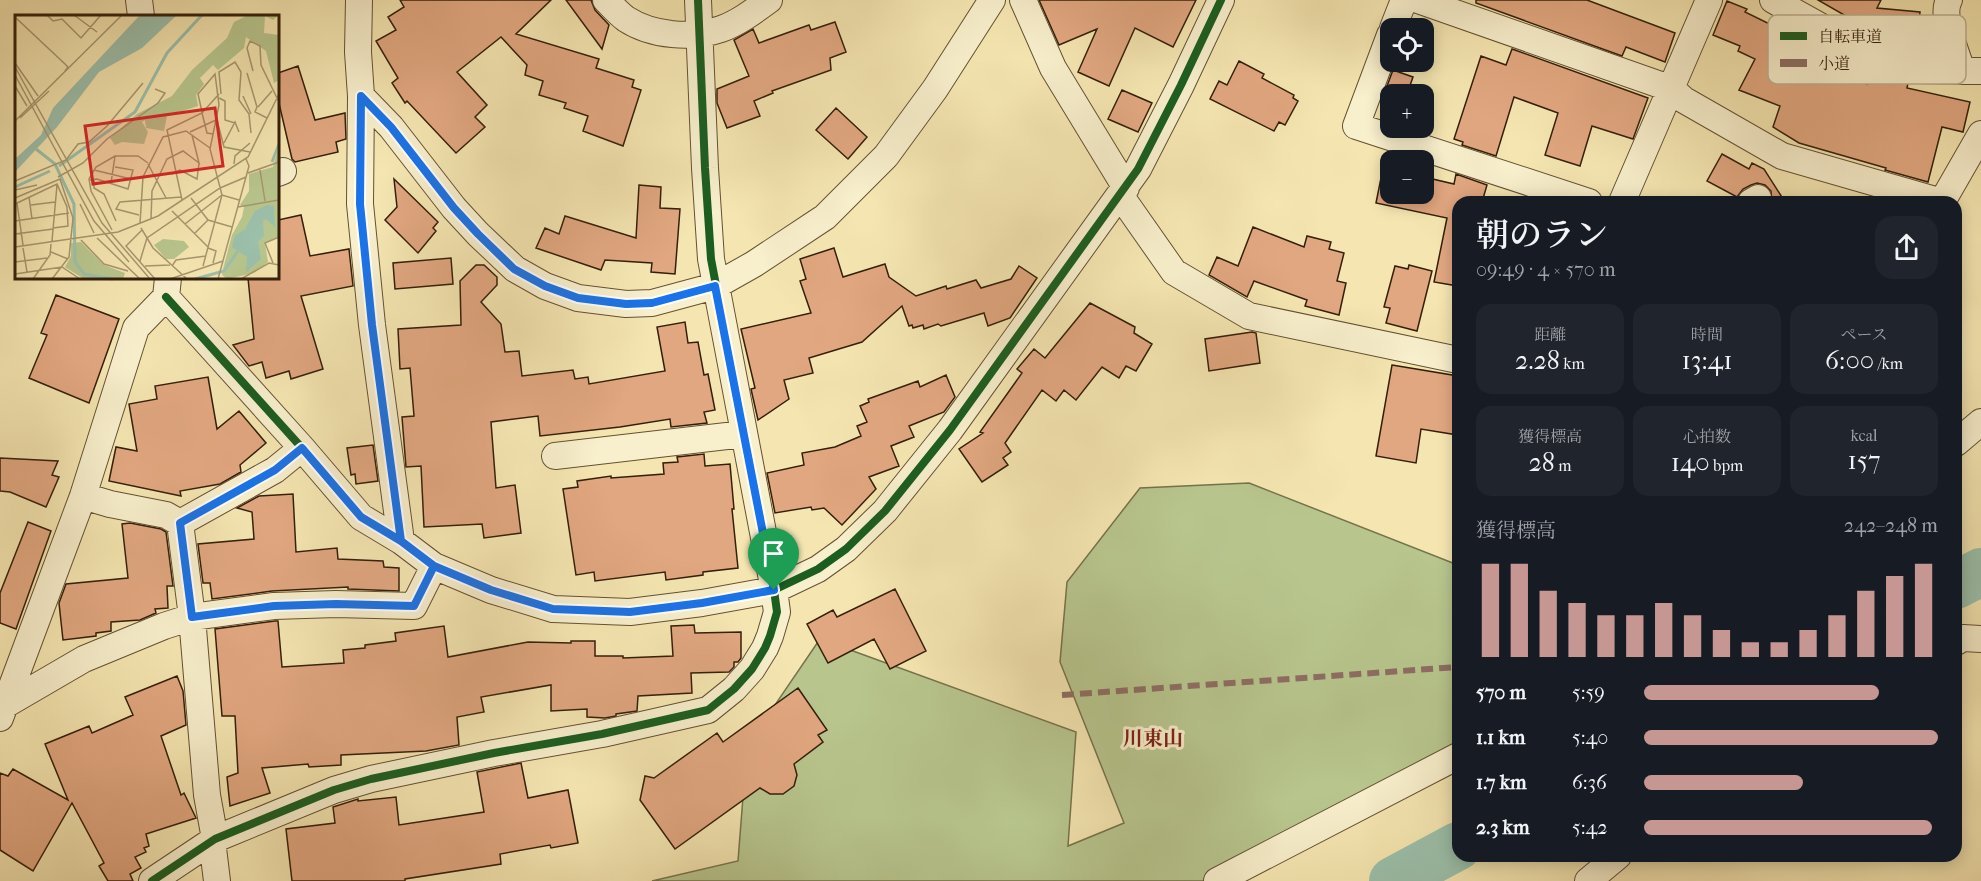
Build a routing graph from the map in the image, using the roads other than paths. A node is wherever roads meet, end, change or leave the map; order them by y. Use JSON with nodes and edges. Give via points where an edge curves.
{"nodes":[{"id":1,"x":139,"y":0,"type":"edge"},
{"id":2,"x":359,"y":0,"type":"edge"},
{"id":3,"x":606,"y":0,"type":"edge"},
{"id":4,"x":698,"y":0,"type":"edge"},
{"id":5,"x":769,"y":0,"type":"edge"},
{"id":6,"x":992,"y":0,"type":"edge"},
{"id":7,"x":1023,"y":0,"type":"edge"},
{"id":8,"x":1221,"y":0,"type":"edge"},
{"id":9,"x":1404,"y":0,"type":"edge"},
{"id":10,"x":1418,"y":0,"type":"edge"},
{"id":11,"x":1709,"y":0,"type":"edge"},
{"id":12,"x":1773,"y":0,"type":"edge"},
{"id":13,"x":1949,"y":0,"type":"edge"},
{"id":14,"x":141,"y":15,"type":"edge"},
{"id":15,"x":1800,"y":15,"type":"edge"},
{"id":16,"x":1947,"y":15,"type":"edge"},
{"id":17,"x":1397,"y":18,"type":"edge"},
{"id":18,"x":698,"y":34,"type":"junction"},
{"id":19,"x":1380,"y":62,"type":"edge"},
{"id":20,"x":1672,"y":89,"type":"junction"},
{"id":21,"x":361,"y":96,"type":"junction"},
{"id":22,"x":1981,"y":134,"type":"edge"},
{"id":23,"x":1123,"y":191,"type":"junction"},
{"id":24,"x":1571,"y":196,"type":"edge"},
{"id":25,"x":1625,"y":196,"type":"edge"},
{"id":26,"x":1921,"y":196,"type":"edge"},
{"id":27,"x":1945,"y":196,"type":"edge"},
{"id":28,"x":715,"y":286,"type":"junction"},
{"id":29,"x":167,"y":287,"type":"edge"},
{"id":30,"x":1452,"y":359,"type":"edge"},
{"id":31,"x":1981,"y":422,"type":"edge"},
{"id":32,"x":744,"y":434,"type":"junction"},
{"id":33,"x":1962,"y":438,"type":"edge"},
{"id":34,"x":302,"y":448,"type":"junction"},
{"id":35,"x":555,"y":456,"type":"dead end"},
{"id":36,"x":83,"y":496,"type":"junction"},
{"id":37,"x":180,"y":523,"type":"junction"},
{"id":38,"x":401,"y":541,"type":"junction"},
{"id":39,"x":434,"y":566,"type":"junction"},
{"id":40,"x":774,"y":590,"type":"junction"},
{"id":41,"x":192,"y":617,"type":"junction"},
{"id":42,"x":1962,"y":639,"type":"edge"},
{"id":43,"x":1981,"y":639,"type":"edge"},
{"id":44,"x":2,"y":705,"type":"edge"},
{"id":45,"x":1452,"y":759,"type":"edge"},
{"id":46,"x":214,"y":840,"type":"junction"},
{"id":47,"x":1611,"y":862,"type":"edge"},
{"id":48,"x":152,"y":881,"type":"edge"},
{"id":49,"x":217,"y":881,"type":"edge"},
{"id":50,"x":1217,"y":881,"type":"edge"},
{"id":51,"x":1588,"y":881,"type":"edge"}],
"edges":[{"from":1,"to":14,"type":"street"},
{"from":2,"to":21,"type":"street"},
{"from":3,"to":18,"type":"street","via":[[627,19],[650,30]]},
{"from":4,"to":18,"type":"street"},
{"from":5,"to":18,"type":"street","via":[[721,29]]},
{"from":6,"to":28,"type":"street","via":[[886,156],[825,217]]},
{"from":7,"to":23,"type":"street","via":[[1053,68]]},
{"from":8,"to":23,"type":"street","via":[[1138,169]]},
{"from":9,"to":17,"type":"street"},
{"from":10,"to":20,"type":"street"},
{"from":11,"to":20,"type":"street"},
{"from":12,"to":15,"type":"street"},
{"from":13,"to":16,"type":"street"},
{"from":18,"to":28,"type":"street"},
{"from":19,"to":24,"type":"street","via":[[1356,126]]},
{"from":20,"to":25,"type":"street"},
{"from":20,"to":26,"type":"street","via":[[1684,100],[1782,156]]},
{"from":21,"to":28,"type":"street","via":[[478,234],[514,269],[545,286],[578,298],[626,304],[652,303]]},
{"from":21,"to":38,"type":"street","via":[[360,204]]},
{"from":22,"to":27,"type":"street"},
{"from":23,"to":30,"type":"street","via":[[1174,272],[1249,316]]},
{"from":23,"to":40,"type":"street","via":[[950,430],[885,511],[846,549],[818,569]]},
{"from":28,"to":32,"type":"street"},
{"from":29,"to":34,"type":"street"},
{"from":29,"to":36,"type":"street","via":[[136,328]]},
{"from":31,"to":33,"type":"street"},
{"from":32,"to":35,"type":"street"},
{"from":32,"to":40,"type":"street"},
{"from":34,"to":37,"type":"street","via":[[275,470]]},
{"from":34,"to":38,"type":"street","via":[[361,517]]},
{"from":36,"to":37,"type":"street","via":[[166,515]]},
{"from":36,"to":44,"type":"street"},
{"from":37,"to":41,"type":"street"},
{"from":38,"to":39,"type":"street"},
{"from":39,"to":40,"type":"street","via":[[491,590],[553,609],[630,612]]},
{"from":39,"to":41,"type":"street","via":[[414,606],[274,606]]},
{"from":40,"to":46,"type":"street","via":[[777,612],[765,648],[735,689],[708,710],[371,779],[334,790]]},
{"from":41,"to":44,"type":"street","via":[[84,659]]},
{"from":41,"to":46,"type":"street"},
{"from":42,"to":43,"type":"street"},
{"from":45,"to":50,"type":"street"},
{"from":46,"to":48,"type":"street"},
{"from":46,"to":49,"type":"street"},
{"from":47,"to":51,"type":"street"}]}
